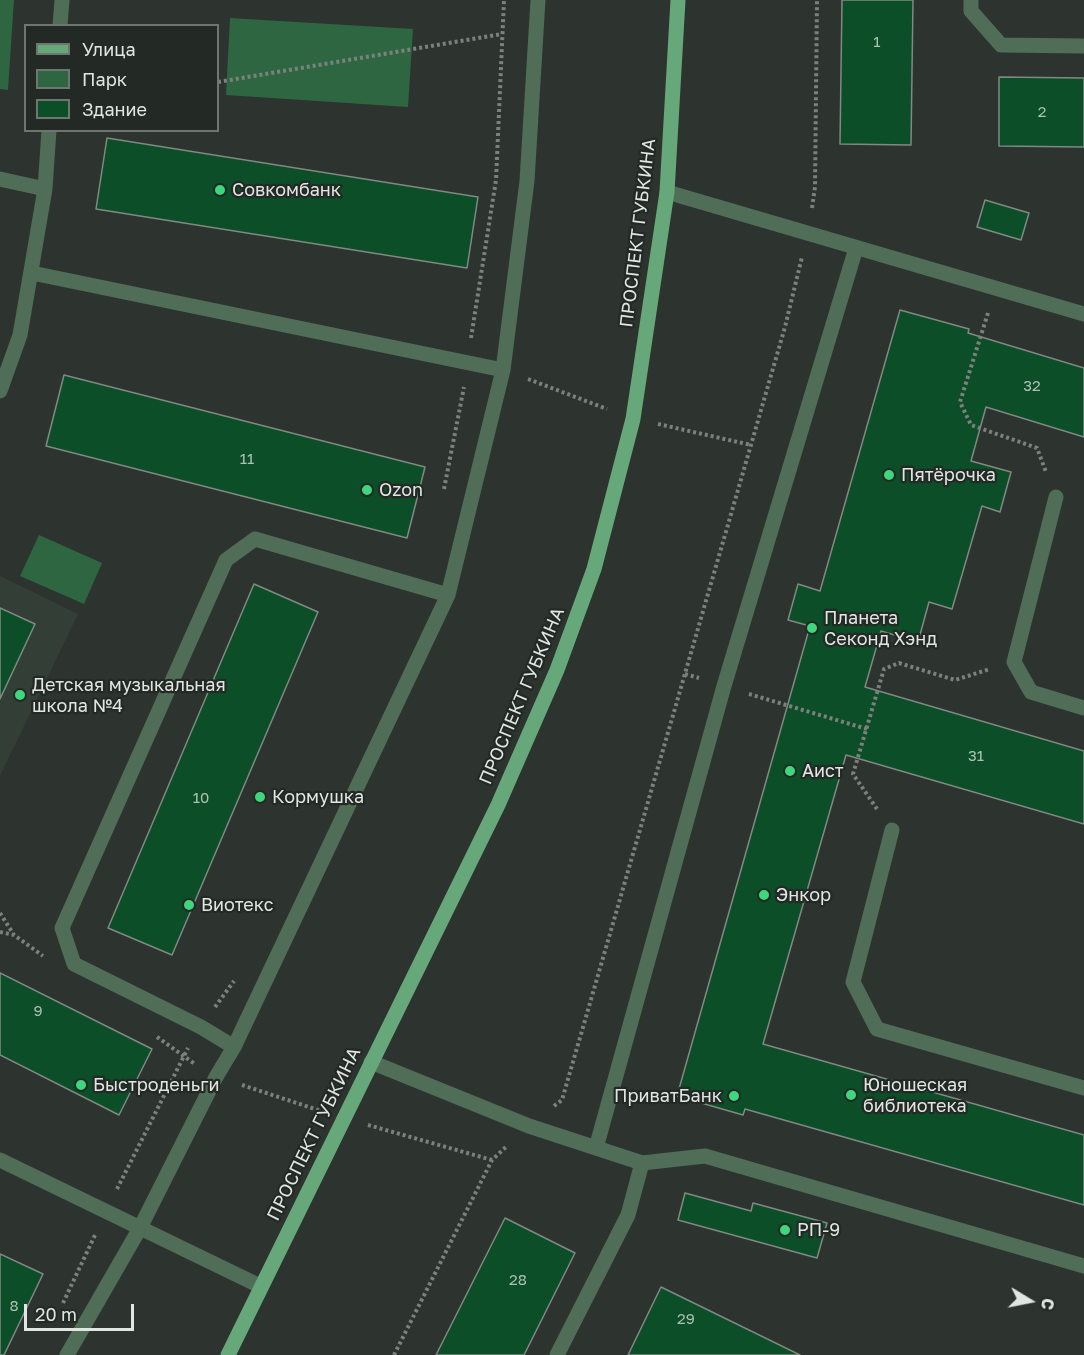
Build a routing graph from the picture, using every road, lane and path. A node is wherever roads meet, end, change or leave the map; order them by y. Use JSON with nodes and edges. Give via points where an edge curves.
{"nodes":[{"id":1,"x":62,"y":0,"type":"edge"},
{"id":2,"x":504,"y":0,"type":"edge"},
{"id":3,"x":538,"y":0,"type":"edge"},
{"id":4,"x":678,"y":0,"type":"edge"},
{"id":5,"x":817,"y":0,"type":"edge"},
{"id":6,"x":971,"y":0,"type":"edge"},
{"id":7,"x":60,"y":24,"type":"edge"},
{"id":8,"x":502,"y":34,"type":"junction"},
{"id":9,"x":1084,"y":46,"type":"edge"},
{"id":10,"x":219,"y":82,"type":"edge"},
{"id":11,"x":49,"y":132,"type":"edge"},
{"id":12,"x":0,"y":179,"type":"edge"},
{"id":13,"x":45,"y":189,"type":"junction"},
{"id":14,"x":667,"y":192,"type":"junction"},
{"id":15,"x":808,"y":232,"type":"junction"},
{"id":16,"x":856,"y":248,"type":"junction"},
{"id":17,"x":32,"y":273,"type":"junction"},
{"id":18,"x":996,"y":287,"type":"junction"},
{"id":19,"x":1084,"y":314,"type":"edge"},
{"id":20,"x":467,"y":364,"type":"junction"},
{"id":21,"x":503,"y":369,"type":"junction"},
{"id":22,"x":0,"y":391,"type":"edge"},
{"id":23,"x":443,"y":492,"type":"dead end"},
{"id":24,"x":1056,"y":497,"type":"joint"},
{"id":25,"x":448,"y":595,"type":"junction"},
{"id":26,"x":1014,"y":662,"type":"junction"},
{"id":27,"x":685,"y":674,"type":"junction"},
{"id":28,"x":724,"y":686,"type":"junction"},
{"id":29,"x":1084,"y":708,"type":"edge"},
{"id":30,"x":867,"y":729,"type":"junction"},
{"id":31,"x":892,"y":830,"type":"joint"},
{"id":32,"x":0,"y":913,"type":"edge"},
{"id":33,"x":14,"y":935,"type":"dead end"},
{"id":34,"x":240,"y":972,"type":"dead end"},
{"id":35,"x":201,"y":1027,"type":"junction"},
{"id":36,"x":234,"y":1047,"type":"junction"},
{"id":37,"x":372,"y":1062,"type":"junction"},
{"id":38,"x":1084,"y":1088,"type":"edge"},
{"id":39,"x":529,"y":1126,"type":"junction"},
{"id":40,"x":596,"y":1148,"type":"junction"},
{"id":41,"x":0,"y":1160,"type":"edge"},
{"id":42,"x":642,"y":1163,"type":"junction"},
{"id":43,"x":105,"y":1213,"type":"junction"},
{"id":44,"x":140,"y":1228,"type":"junction"},
{"id":45,"x":1084,"y":1266,"type":"edge"},
{"id":46,"x":260,"y":1286,"type":"junction"},
{"id":47,"x":63,"y":1304,"type":"dead end"},
{"id":48,"x":67,"y":1355,"type":"edge"},
{"id":49,"x":228,"y":1355,"type":"edge"},
{"id":50,"x":394,"y":1355,"type":"edge"},
{"id":51,"x":557,"y":1355,"type":"edge"}],
"edges":[{"from":1,"to":7,"type":"lane"},
{"from":2,"to":8,"type":"path"},
{"from":3,"to":21,"type":"lane","via":[[527,180]]},
{"from":4,"to":14,"type":"main road","name":"ПРОСПЕКТ ГУБКИНА"},
{"from":5,"to":15,"type":"path","via":[[815,187]]},
{"from":6,"to":9,"type":"lane","via":[[971,11],[1001,45]]},
{"from":8,"to":10,"type":"path"},
{"from":8,"to":20,"type":"path","via":[[496,180]]},
{"from":11,"to":13,"type":"lane"},
{"from":12,"to":13,"type":"lane"},
{"from":13,"to":17,"type":"lane"},
{"from":14,"to":15,"type":"lane"},
{"from":14,"to":37,"type":"main road","name":"ПРОСПЕКТ ГУБКИНА","via":[[633,419],[594,569],[557,670],[498,805]]},
{"from":15,"to":16,"type":"lane"},
{"from":15,"to":27,"type":"path","via":[[785,327]]},
{"from":16,"to":18,"type":"lane"},
{"from":16,"to":28,"type":"lane"},
{"from":17,"to":20,"type":"lane"},
{"from":17,"to":22,"type":"lane","via":[[20,335]]},
{"from":18,"to":19,"type":"lane"},
{"from":18,"to":24,"type":"path","via":[[960,402],[971,425],[1037,448]]},
{"from":20,"to":21,"type":"lane"},
{"from":20,"to":23,"type":"path"},
{"from":21,"to":25,"type":"lane"},
{"from":24,"to":26,"type":"lane"},
{"from":25,"to":35,"type":"lane","via":[[255,539],[226,560],[62,928],[74,964]]},
{"from":25,"to":36,"type":"lane"},
{"from":26,"to":29,"type":"lane","via":[[1031,692]]},
{"from":26,"to":30,"type":"path","via":[[955,680],[898,663],[884,669]]},
{"from":27,"to":28,"type":"path"},
{"from":27,"to":39,"type":"path","via":[[562,1100]]},
{"from":28,"to":30,"type":"path"},
{"from":28,"to":40,"type":"lane"},
{"from":30,"to":31,"type":"path","via":[[853,774]]},
{"from":31,"to":38,"type":"lane","via":[[853,982],[877,1029]]},
{"from":32,"to":33,"type":"path"},
{"from":34,"to":35,"type":"path"},
{"from":35,"to":36,"type":"lane"},
{"from":35,"to":43,"type":"path"},
{"from":36,"to":44,"type":"lane"},
{"from":37,"to":39,"type":"lane"},
{"from":37,"to":46,"type":"main road","name":"ПРОСПЕКТ ГУБКИНА"},
{"from":39,"to":40,"type":"lane"},
{"from":39,"to":50,"type":"path","via":[[492,1160]]},
{"from":40,"to":42,"type":"lane"},
{"from":41,"to":43,"type":"lane"},
{"from":42,"to":45,"type":"lane","via":[[705,1156]]},
{"from":42,"to":51,"type":"lane","via":[[628,1215]]},
{"from":43,"to":44,"type":"lane"},
{"from":43,"to":47,"type":"path"},
{"from":44,"to":46,"type":"lane"},
{"from":44,"to":48,"type":"lane"},
{"from":46,"to":49,"type":"main road","name":"ПРОСПЕКТ ГУБКИНА"}]}
